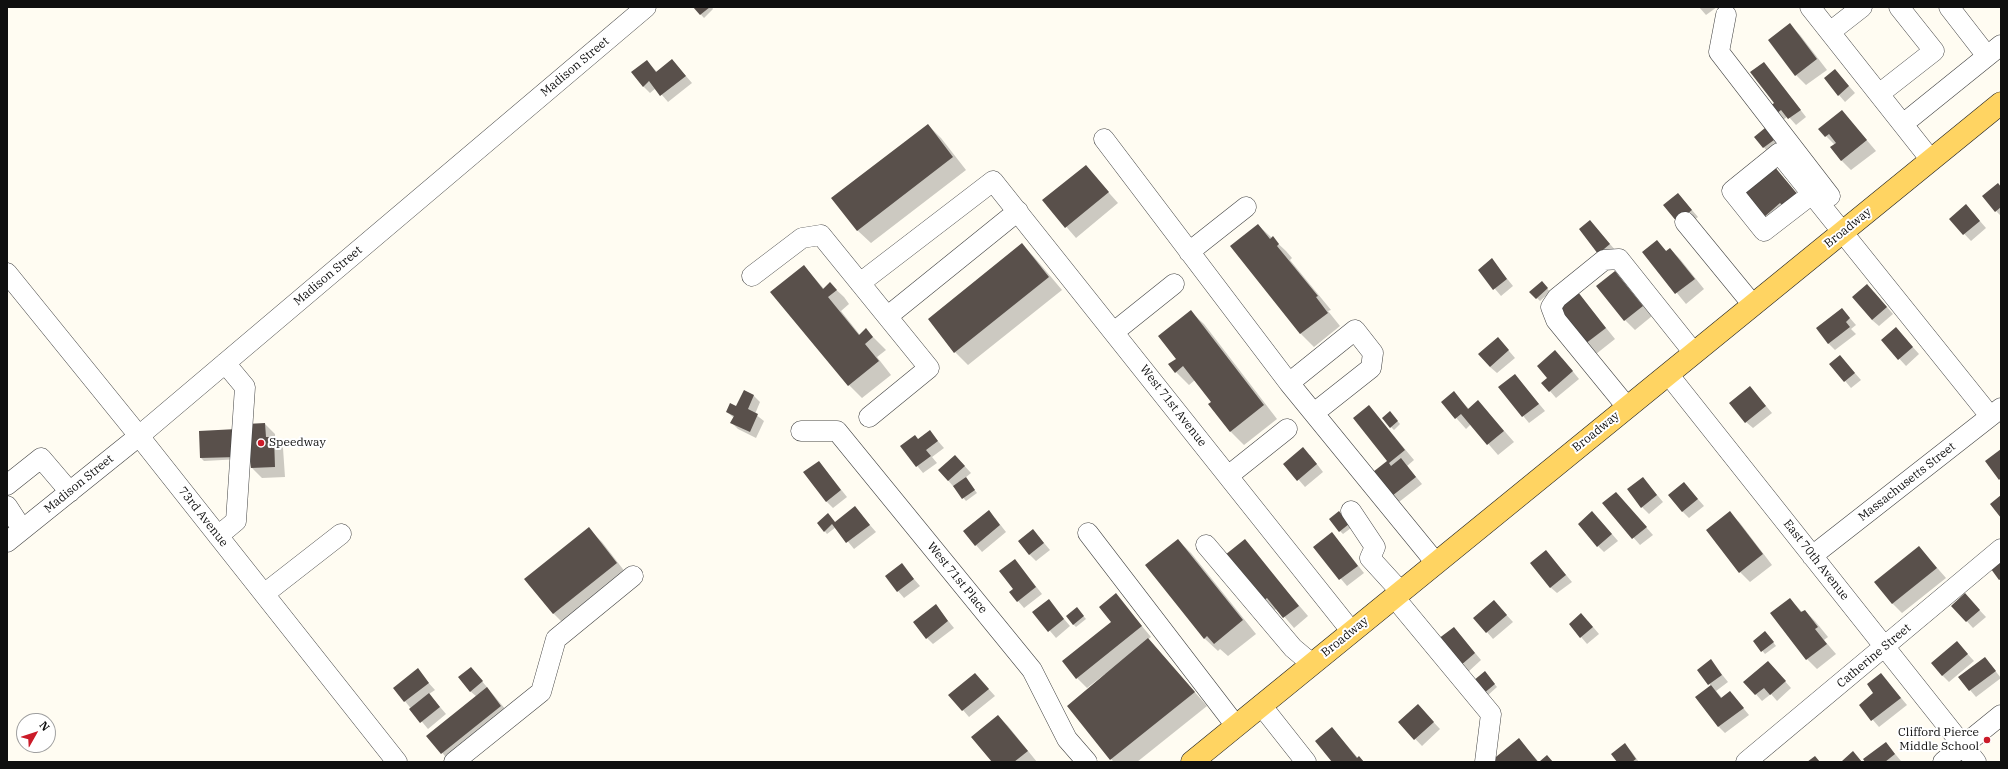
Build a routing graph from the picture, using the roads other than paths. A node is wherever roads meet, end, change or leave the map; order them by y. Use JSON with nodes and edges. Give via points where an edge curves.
{"nodes":[{"id":1,"x":646,"y":7,"type":"edge"},
{"id":2,"x":1810,"y":7,"type":"edge"},
{"id":3,"x":1862,"y":7,"type":"edge"},
{"id":4,"x":1899,"y":7,"type":"edge"},
{"id":5,"x":1949,"y":7,"type":"edge"},
{"id":6,"x":1726,"y":15,"type":"dead end"},
{"id":7,"x":1830,"y":32,"type":"junction"},
{"id":8,"x":1994,"y":50,"type":"edge"},
{"id":9,"x":1879,"y":94,"type":"junction"},
{"id":10,"x":2001,"y":103,"type":"edge"},
{"id":11,"x":1903,"y":124,"type":"junction"},
{"id":12,"x":1104,"y":139,"type":"dead end"},
{"id":13,"x":1931,"y":160,"type":"junction"},
{"id":14,"x":1812,"y":194,"type":"dead end"},
{"id":15,"x":1246,"y":208,"type":"dead end"},
{"id":16,"x":1018,"y":211,"type":"junction"},
{"id":17,"x":1685,"y":222,"type":"dead end"},
{"id":18,"x":1847,"y":228,"type":"junction"},
{"id":19,"x":1189,"y":252,"type":"junction"},
{"id":20,"x":7,"y":273,"type":"edge"},
{"id":21,"x":752,"y":276,"type":"dead end"},
{"id":22,"x":860,"y":283,"type":"junction"},
{"id":23,"x":1174,"y":284,"type":"dead end"},
{"id":24,"x":1753,"y":305,"type":"junction"},
{"id":25,"x":888,"y":316,"type":"junction"},
{"id":26,"x":1114,"y":332,"type":"junction"},
{"id":27,"x":1694,"y":353,"type":"junction"},
{"id":28,"x":224,"y":363,"type":"junction"},
{"id":29,"x":1668,"y":374,"type":"junction"},
{"id":30,"x":1289,"y":383,"type":"junction"},
{"id":31,"x":1627,"y":407,"type":"junction"},
{"id":32,"x":1996,"y":412,"type":"edge"},
{"id":33,"x":1314,"y":413,"type":"junction"},
{"id":34,"x":869,"y":417,"type":"dead end"},
{"id":35,"x":1287,"y":429,"type":"dead end"},
{"id":36,"x":801,"y":431,"type":"dead end"},
{"id":37,"x":139,"y":436,"type":"junction"},
{"id":38,"x":1228,"y":476,"type":"junction"},
{"id":39,"x":7,"y":485,"type":"edge"},
{"id":40,"x":70,"y":492,"type":"junction"},
{"id":41,"x":7,"y":506,"type":"edge"},
{"id":42,"x":1351,"y":511,"type":"dead end"},
{"id":43,"x":1088,"y":533,"type":"dead end"},
{"id":44,"x":341,"y":534,"type":"dead end"},
{"id":45,"x":14,"y":536,"type":"edge"},
{"id":46,"x":218,"y":536,"type":"junction"},
{"id":47,"x":1206,"y":546,"type":"dead end"},
{"id":48,"x":2001,"y":549,"type":"edge"},
{"id":49,"x":1812,"y":556,"type":"junction"},
{"id":50,"x":1436,"y":563,"type":"junction"},
{"id":51,"x":633,"y":576,"type":"dead end"},
{"id":52,"x":264,"y":594,"type":"junction"},
{"id":53,"x":1397,"y":595,"type":"junction"},
{"id":54,"x":1352,"y":632,"type":"junction"},
{"id":55,"x":1885,"y":647,"type":"junction"},
{"id":56,"x":1312,"y":664,"type":"junction"},
{"id":57,"x":1261,"y":705,"type":"junction"},
{"id":58,"x":2001,"y":715,"type":"edge"},
{"id":59,"x":1236,"y":726,"type":"junction"},
{"id":60,"x":1964,"y":746,"type":"junction"},
{"id":61,"x":397,"y":762,"type":"edge"},
{"id":62,"x":454,"y":762,"type":"edge"},
{"id":63,"x":1087,"y":762,"type":"edge"},
{"id":64,"x":1192,"y":762,"type":"edge"},
{"id":65,"x":1306,"y":762,"type":"edge"},
{"id":66,"x":1485,"y":762,"type":"edge"},
{"id":67,"x":1746,"y":762,"type":"edge"},
{"id":68,"x":1943,"y":762,"type":"edge"},
{"id":69,"x":1976,"y":762,"type":"edge"}],
"edges":[{"from":1,"to":28,"type":"street","name":"Madison Street"},
{"from":2,"to":7,"type":"street"},
{"from":3,"to":7,"type":"street"},
{"from":4,"to":9,"type":"street","via":[[1934,51]]},
{"from":5,"to":8,"type":"street"},
{"from":6,"to":18,"type":"street","via":[[1719,52]]},
{"from":7,"to":9,"type":"street"},
{"from":8,"to":11,"type":"street"},
{"from":9,"to":11,"type":"street"},
{"from":10,"to":13,"type":"main road","name":"Broadway"},
{"from":11,"to":13,"type":"street"},
{"from":12,"to":19,"type":"street"},
{"from":13,"to":18,"type":"main road","name":"Broadway"},
{"from":14,"to":18,"type":"street"},
{"from":15,"to":19,"type":"street"},
{"from":16,"to":22,"type":"street","name":"West 71st Avenue","via":[[993,181]]},
{"from":16,"to":25,"type":"street"},
{"from":16,"to":26,"type":"street","name":"West 71st Avenue"},
{"from":17,"to":24,"type":"street"},
{"from":18,"to":24,"type":"main road","name":"Broadway"},
{"from":18,"to":32,"type":"street"},
{"from":19,"to":30,"type":"street"},
{"from":20,"to":37,"type":"street","name":"73rd Avenue"},
{"from":21,"to":22,"type":"street","via":[[802,238],[821,235]]},
{"from":22,"to":25,"type":"street"},
{"from":23,"to":26,"type":"street"},
{"from":24,"to":27,"type":"main road","name":"Broadway"},
{"from":25,"to":34,"type":"street","via":[[929,368]]},
{"from":26,"to":38,"type":"street","name":"West 71st Avenue"},
{"from":27,"to":29,"type":"main road","name":"Broadway"},
{"from":27,"to":31,"type":"street","via":[[1619,258],[1604,260],[1557,298],[1551,307],[1556,320]]},
{"from":28,"to":37,"type":"street","name":"Madison Street"},
{"from":28,"to":46,"type":"street","via":[[245,387],[236,521]]},
{"from":29,"to":31,"type":"main road","name":"Broadway"},
{"from":29,"to":49,"type":"street","name":"East 70th Avenue"},
{"from":30,"to":33,"type":"street"},
{"from":30,"to":33,"type":"street","via":[[1354,330],[1373,353],[1371,368]]},
{"from":31,"to":50,"type":"main road","name":"Broadway"},
{"from":32,"to":49,"type":"street","name":"Massachusetts Street"},
{"from":33,"to":50,"type":"street"},
{"from":35,"to":38,"type":"street"},
{"from":36,"to":63,"type":"street","name":"West 71st Place","via":[[837,431],[1032,670],[1067,739]]},
{"from":37,"to":40,"type":"street","name":"Madison Street"},
{"from":37,"to":46,"type":"street","name":"73rd Avenue"},
{"from":38,"to":54,"type":"street","name":"West 71st Avenue"},
{"from":39,"to":40,"type":"street","via":[[41,458]]},
{"from":40,"to":45,"type":"street","name":"Madison Street"},
{"from":41,"to":45,"type":"street"},
{"from":42,"to":53,"type":"street","via":[[1375,547],[1370,558]]},
{"from":43,"to":59,"type":"street"},
{"from":44,"to":52,"type":"street"},
{"from":46,"to":52,"type":"street","name":"73rd Avenue"},
{"from":47,"to":56,"type":"street","via":[[1293,648]]},
{"from":48,"to":55,"type":"street","name":"Catherine Street"},
{"from":49,"to":55,"type":"street","name":"East 70th Avenue"},
{"from":50,"to":53,"type":"main road","name":"Broadway"},
{"from":51,"to":62,"type":"street","via":[[556,639],[541,692]]},
{"from":52,"to":61,"type":"street","name":"73rd Avenue"},
{"from":53,"to":54,"type":"main road","name":"Broadway"},
{"from":53,"to":66,"type":"street","via":[[1491,714]]},
{"from":54,"to":56,"type":"main road","name":"Broadway"},
{"from":55,"to":60,"type":"street","name":"East 70th Avenue"},
{"from":55,"to":67,"type":"street","name":"Catherine Street"},
{"from":56,"to":57,"type":"main road","name":"Broadway"},
{"from":57,"to":59,"type":"main road","name":"Broadway"},
{"from":57,"to":65,"type":"street"},
{"from":58,"to":60,"type":"street"},
{"from":59,"to":64,"type":"main road","name":"Broadway"},
{"from":60,"to":68,"type":"street"},
{"from":60,"to":69,"type":"street","name":"East 70th Avenue"}]}
